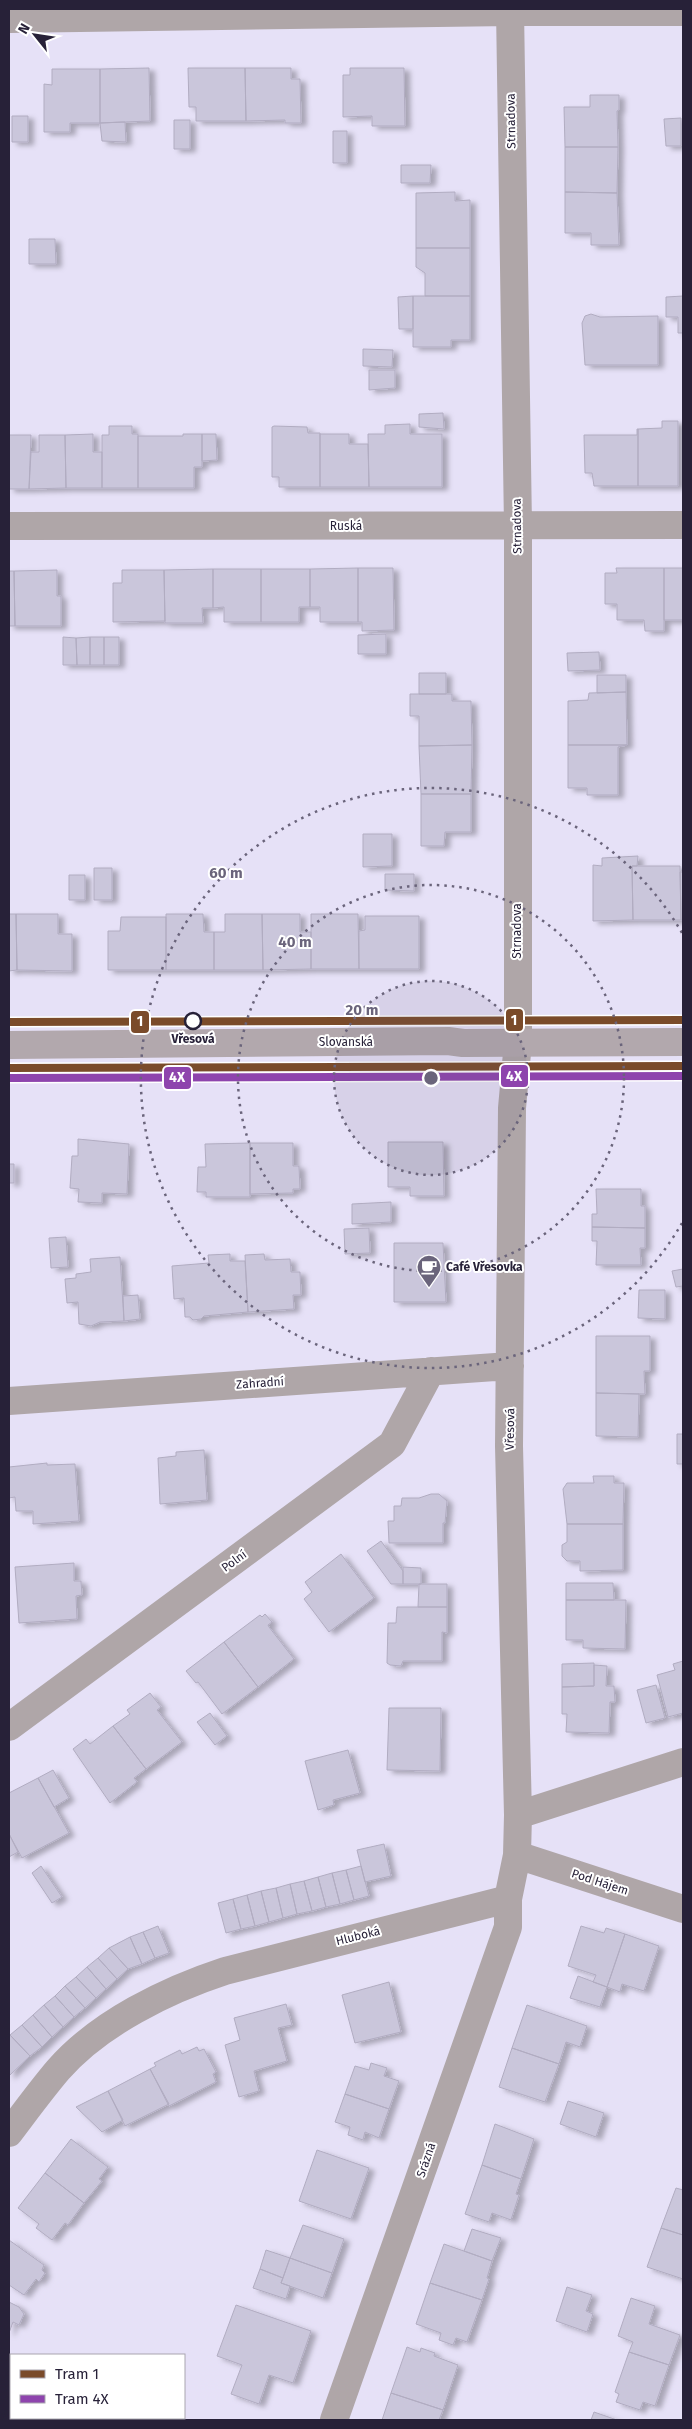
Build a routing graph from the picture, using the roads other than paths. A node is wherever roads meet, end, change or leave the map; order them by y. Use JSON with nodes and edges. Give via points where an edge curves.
{"nodes":[{"id":1,"x":510,"y":10,"type":"edge"},
{"id":2,"x":683,"y":12,"type":"edge"},
{"id":3,"x":9,"y":18,"type":"edge"},
{"id":4,"x":683,"y":525,"type":"edge"},
{"id":5,"x":9,"y":526,"type":"edge"},
{"id":6,"x":518,"y":526,"type":"junction"},
{"id":7,"x":518,"y":1042,"type":"junction"},
{"id":8,"x":683,"y":1042,"type":"edge"},
{"id":9,"x":9,"y":1044,"type":"edge"},
{"id":10,"x":510,"y":1366,"type":"junction"},
{"id":11,"x":432,"y":1372,"type":"junction"},
{"id":12,"x":9,"y":1401,"type":"edge"},
{"id":13,"x":9,"y":1727,"type":"edge"},
{"id":14,"x":683,"y":1762,"type":"edge"},
{"id":15,"x":518,"y":1815,"type":"junction"},
{"id":16,"x":517,"y":1855,"type":"junction"},
{"id":17,"x":508,"y":1899,"type":"junction"},
{"id":18,"x":683,"y":1909,"type":"edge"},
{"id":19,"x":9,"y":2133,"type":"edge"},
{"id":20,"x":334,"y":2420,"type":"edge"}],
"edges":[{"from":1,"to":2,"type":"street"},
{"from":1,"to":3,"type":"street"},
{"from":1,"to":6,"type":"street","name":"Strnadova"},
{"from":4,"to":6,"type":"street","name":"Ruská"},
{"from":5,"to":6,"type":"street","name":"Ruská"},
{"from":6,"to":7,"type":"street","name":"Strnadova"},
{"from":7,"to":8,"type":"main road","name":"Slovanská"},
{"from":7,"to":9,"type":"main road","name":"Slovanská"},
{"from":7,"to":10,"type":"street","name":"Vřesová","via":[[512,1108]]},
{"from":10,"to":11,"type":"street","name":"Zahradní"},
{"from":10,"to":15,"type":"street","name":"Vřesová"},
{"from":11,"to":12,"type":"street","name":"Zahradní"},
{"from":11,"to":13,"type":"street","name":"Polní","via":[[392,1444]]},
{"from":14,"to":15,"type":"street"},
{"from":15,"to":16,"type":"street"},
{"from":16,"to":17,"type":"street"},
{"from":16,"to":18,"type":"street","name":"Pod Hájem"},
{"from":17,"to":19,"type":"street","name":"Hluboká","via":[[234,1968],[144,2005],[101,2032],[60,2068]]},
{"from":17,"to":20,"type":"street","name":"Srázná","via":[[508,1927]]}]}
